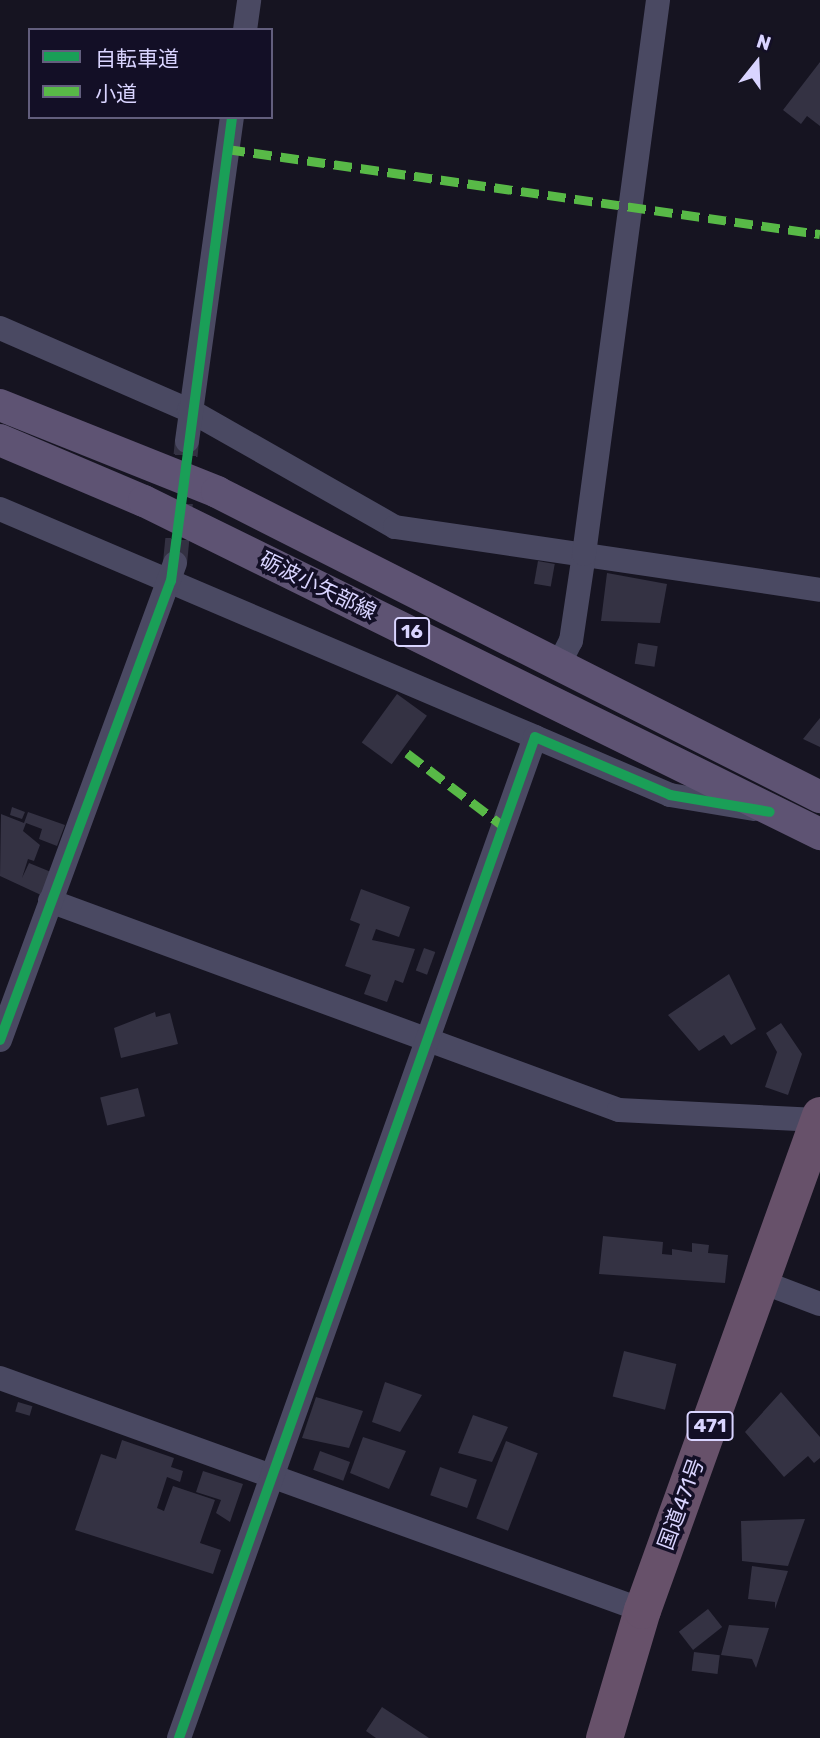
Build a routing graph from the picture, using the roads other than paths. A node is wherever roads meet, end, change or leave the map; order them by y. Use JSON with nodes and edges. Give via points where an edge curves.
{"nodes":[{"id":1,"x":249,"y":0,"type":"edge"},
{"id":2,"x":658,"y":0,"type":"edge"},
{"id":3,"x":245,"y":28,"type":"edge"},
{"id":4,"x":232,"y":119,"type":"edge"},
{"id":5,"x":0,"y":327,"type":"edge"},
{"id":6,"x":0,"y":405,"type":"edge"},
{"id":7,"x":189,"y":410,"type":"junction"},
{"id":8,"x":0,"y":440,"type":"edge"},
{"id":9,"x":187,"y":441,"type":"tunnel mouth"},
{"id":10,"x":0,"y":509,"type":"edge"},
{"id":11,"x":584,"y":554,"type":"junction"},
{"id":12,"x":173,"y":572,"type":"junction"},
{"id":13,"x":820,"y":590,"type":"edge"},
{"id":14,"x":558,"y":666,"type":"junction"},
{"id":15,"x":535,"y":737,"type":"junction"},
{"id":16,"x":820,"y":797,"type":"edge"},
{"id":17,"x":770,"y":812,"type":"junction"},
{"id":18,"x":820,"y":834,"type":"edge"},
{"id":19,"x":50,"y":901,"type":"junction"},
{"id":20,"x":426,"y":1039,"type":"junction"},
{"id":21,"x":0,"y":1040,"type":"edge"},
{"id":22,"x":819,"y":1117,"type":"edge"},
{"id":23,"x":762,"y":1282,"type":"junction"},
{"id":24,"x":820,"y":1304,"type":"edge"},
{"id":25,"x":0,"y":1378,"type":"edge"},
{"id":26,"x":270,"y":1475,"type":"junction"},
{"id":27,"x":642,"y":1610,"type":"junction"},
{"id":28,"x":179,"y":1738,"type":"edge"},
{"id":29,"x":604,"y":1738,"type":"edge"}],
"edges":[{"from":1,"to":3,"type":"street"},
{"from":2,"to":11,"type":"street"},
{"from":4,"to":7,"type":"street"},
{"from":5,"to":7,"type":"street"},
{"from":6,"to":14,"type":"main road","name":"砺波小矢部線","number":"16","via":[[217,492]]},
{"from":7,"to":9,"type":"street"},
{"from":7,"to":11,"type":"street","via":[[395,527]]},
{"from":8,"to":17,"type":"main road","name":"砺波小矢部線","number":"16","via":[[144,501]]},
{"from":10,"to":12,"type":"street"},
{"from":11,"to":13,"type":"street"},
{"from":11,"to":14,"type":"street","via":[[571,641]]},
{"from":12,"to":15,"type":"street"},
{"from":12,"to":19,"type":"street"},
{"from":14,"to":16,"type":"main road","name":"砺波小矢部線","number":"16"},
{"from":15,"to":17,"type":"street","via":[[670,795]]},
{"from":15,"to":20,"type":"street"},
{"from":17,"to":18,"type":"main road","name":"砺波小矢部線","number":"16"},
{"from":19,"to":20,"type":"street"},
{"from":19,"to":21,"type":"street"},
{"from":20,"to":22,"type":"street","via":[[619,1110]]},
{"from":20,"to":26,"type":"street"},
{"from":22,"to":23,"type":"highway","name":"国道471号","number":"471"},
{"from":23,"to":24,"type":"street"},
{"from":23,"to":27,"type":"highway","name":"国道471号","number":"471"},
{"from":25,"to":26,"type":"street"},
{"from":26,"to":27,"type":"street"},
{"from":26,"to":28,"type":"street"},
{"from":27,"to":29,"type":"highway","name":"国道471号","number":"471"}]}
